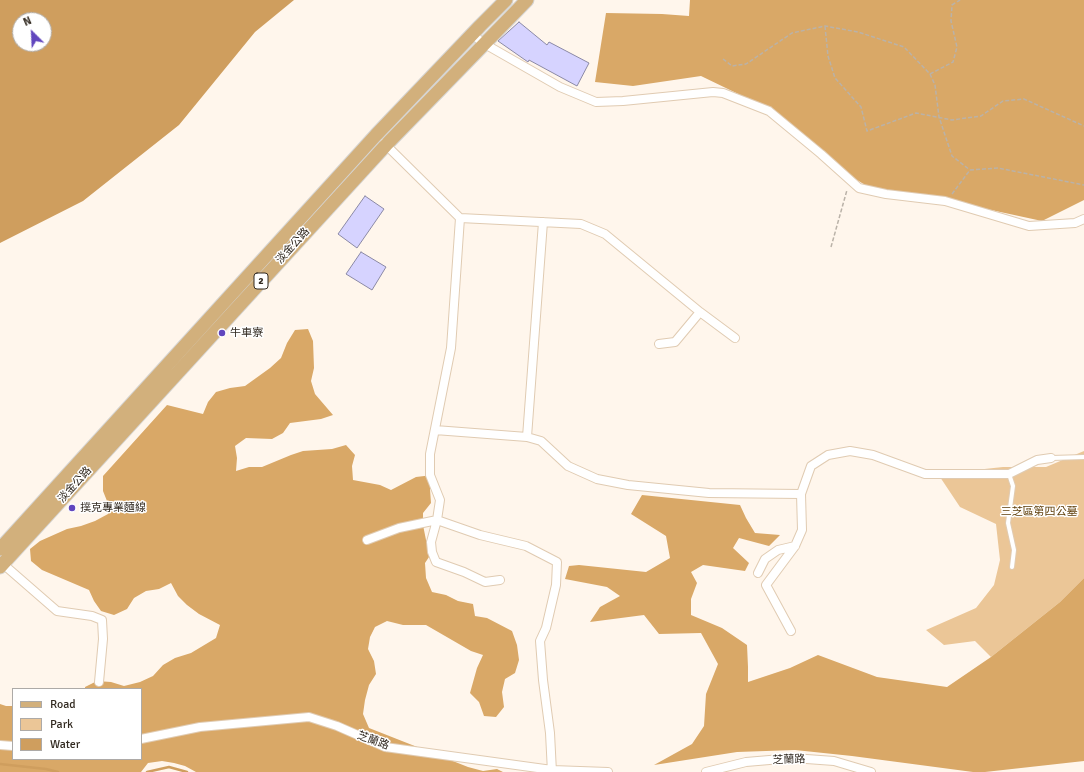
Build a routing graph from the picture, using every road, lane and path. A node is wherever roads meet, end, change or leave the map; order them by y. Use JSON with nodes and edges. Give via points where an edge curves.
{"nodes":[{"id":1,"x":506,"y":0,"type":"edge"},
{"id":2,"x":527,"y":0,"type":"edge"},
{"id":3,"x":960,"y":0,"type":"edge"},
{"id":4,"x":825,"y":26,"type":"junction"},
{"id":5,"x":472,"y":34,"type":"junction"},
{"id":6,"x":483,"y":44,"type":"junction"},
{"id":7,"x":723,"y":59,"type":"dead end"},
{"id":8,"x":930,"y":74,"type":"junction"},
{"id":9,"x":939,"y":118,"type":"junction"},
{"id":10,"x":1084,"y":126,"type":"edge"},
{"id":11,"x":376,"y":135,"type":"junction"},
{"id":12,"x":386,"y":145,"type":"junction"},
{"id":13,"x":970,"y":170,"type":"junction"},
{"id":14,"x":850,"y":180,"type":"junction"},
{"id":15,"x":1084,"y":185,"type":"edge"},
{"id":16,"x":946,"y":201,"type":"junction"},
{"id":17,"x":460,"y":218,"type":"junction"},
{"id":18,"x":1084,"y":219,"type":"edge"},
{"id":19,"x":543,"y":222,"type":"junction"},
{"id":20,"x":831,"y":247,"type":"dead end"},
{"id":21,"x":700,"y":312,"type":"junction"},
{"id":22,"x":735,"y":338,"type":"dead end"},
{"id":23,"x":659,"y":344,"type":"dead end"},
{"id":24,"x":435,"y":430,"type":"junction"},
{"id":25,"x":526,"y":437,"type":"junction"},
{"id":26,"x":1084,"y":456,"type":"edge"},
{"id":27,"x":1051,"y":458,"type":"joint"},
{"id":28,"x":1009,"y":474,"type":"junction"},
{"id":29,"x":801,"y":494,"type":"junction"},
{"id":30,"x":437,"y":520,"type":"junction"},
{"id":31,"x":367,"y":540,"type":"dead end"},
{"id":32,"x":795,"y":546,"type":"junction"},
{"id":33,"x":0,"y":549,"type":"edge"},
{"id":34,"x":2,"y":565,"type":"edge"},
{"id":35,"x":1012,"y":567,"type":"dead end"},
{"id":36,"x":758,"y":573,"type":"dead end"},
{"id":37,"x":500,"y":580,"type":"dead end"},
{"id":38,"x":791,"y":631,"type":"dead end"},
{"id":39,"x":98,"y":682,"type":"dead end"},
{"id":40,"x":142,"y":739,"type":"edge"},
{"id":41,"x":0,"y":745,"type":"edge"},
{"id":42,"x":12,"y":746,"type":"edge"},
{"id":43,"x":720,"y":770,"type":"edge"},
{"id":44,"x":552,"y":771,"type":"edge"},
{"id":45,"x":862,"y":771,"type":"edge"},
{"id":46,"x":608,"y":772,"type":"edge"},
{"id":47,"x":706,"y":772,"type":"edge"},
{"id":48,"x":871,"y":772,"type":"edge"}],
"edges":[{"from":1,"to":5,"type":"main road","name":"淡金公路","number":"2"},
{"from":2,"to":6,"type":"main road","name":"淡金公路","number":"2"},
{"from":3,"to":8,"type":"path","via":[[952,5],[951,21],[957,47],[953,62]]},
{"from":4,"to":7,"type":"path","via":[[792,33],[746,64],[732,66]]},
{"from":4,"to":8,"type":"path","via":[[858,32],[904,47]]},
{"from":4,"to":9,"type":"path","via":[[828,56],[835,78],[861,107],[867,132],[916,113]]},
{"from":5,"to":6,"type":"street"},
{"from":5,"to":11,"type":"main road","name":"淡金公路","number":"2"},
{"from":6,"to":12,"type":"main road","name":"淡金公路","number":"2"},
{"from":6,"to":14,"type":"street","via":[[560,87],[596,102],[723,93],[769,111]]},
{"from":8,"to":9,"type":"path","via":[[935,85]]},
{"from":9,"to":10,"type":"path","via":[[952,120],[981,116],[1003,101],[1024,99]]},
{"from":9,"to":13,"type":"path","via":[[952,156]]},
{"from":11,"to":12,"type":"street"},
{"from":11,"to":33,"type":"main road","name":"淡金公路","number":"2"},
{"from":12,"to":17,"type":"street"},
{"from":12,"to":34,"type":"main road","name":"淡金公路","number":"2"},
{"from":13,"to":15,"type":"path","via":[[998,168]]},
{"from":13,"to":16,"type":"path"},
{"from":14,"to":16,"type":"street","via":[[859,188],[886,194]]},
{"from":14,"to":20,"type":"path"},
{"from":16,"to":18,"type":"street","via":[[1029,226],[1075,223]]},
{"from":17,"to":19,"type":"street"},
{"from":17,"to":24,"type":"street","via":[[451,348]]},
{"from":19,"to":21,"type":"street","via":[[581,224],[605,234]]},
{"from":19,"to":25,"type":"street"},
{"from":21,"to":22,"type":"street"},
{"from":21,"to":23,"type":"street","via":[[675,342]]},
{"from":24,"to":25,"type":"street"},
{"from":24,"to":30,"type":"street","via":[[430,454],[430,475],[440,500]]},
{"from":25,"to":29,"type":"street","via":[[541,441],[568,466],[597,479],[628,485],[709,493]]},
{"from":26,"to":27,"type":"lane"},
{"from":27,"to":28,"type":"street","via":[[1037,460]]},
{"from":28,"to":29,"type":"street","via":[[925,474],[872,455],[850,451],[828,455],[811,466]]},
{"from":28,"to":35,"type":"lane","via":[[1013,486],[1008,523],[1014,550]]},
{"from":29,"to":32,"type":"street","via":[[802,530]]},
{"from":30,"to":31,"type":"street","via":[[398,528]]},
{"from":30,"to":37,"type":"street","via":[[431,542],[436,562],[485,582]]},
{"from":30,"to":44,"type":"street","via":[[480,535],[526,546],[557,562],[556,585],[546,628],[540,641]]},
{"from":32,"to":36,"type":"street","via":[[778,550],[765,559]]},
{"from":32,"to":38,"type":"street","via":[[766,585]]},
{"from":34,"to":39,"type":"street","via":[[57,611],[102,620],[103,639]]},
{"from":40,"to":44,"type":"street","name":"芝蘭路","via":[[200,727],[309,717],[385,747]]},
{"from":41,"to":42,"type":"street"},
{"from":43,"to":45,"type":"street","name":"芝蘭路","via":[[746,762],[794,758],[834,761]]},
{"from":43,"to":47,"type":"street","name":"芝蘭路"},
{"from":44,"to":46,"type":"street","name":"芝蘭路"},
{"from":45,"to":48,"type":"street","name":"芝蘭路"}]}
